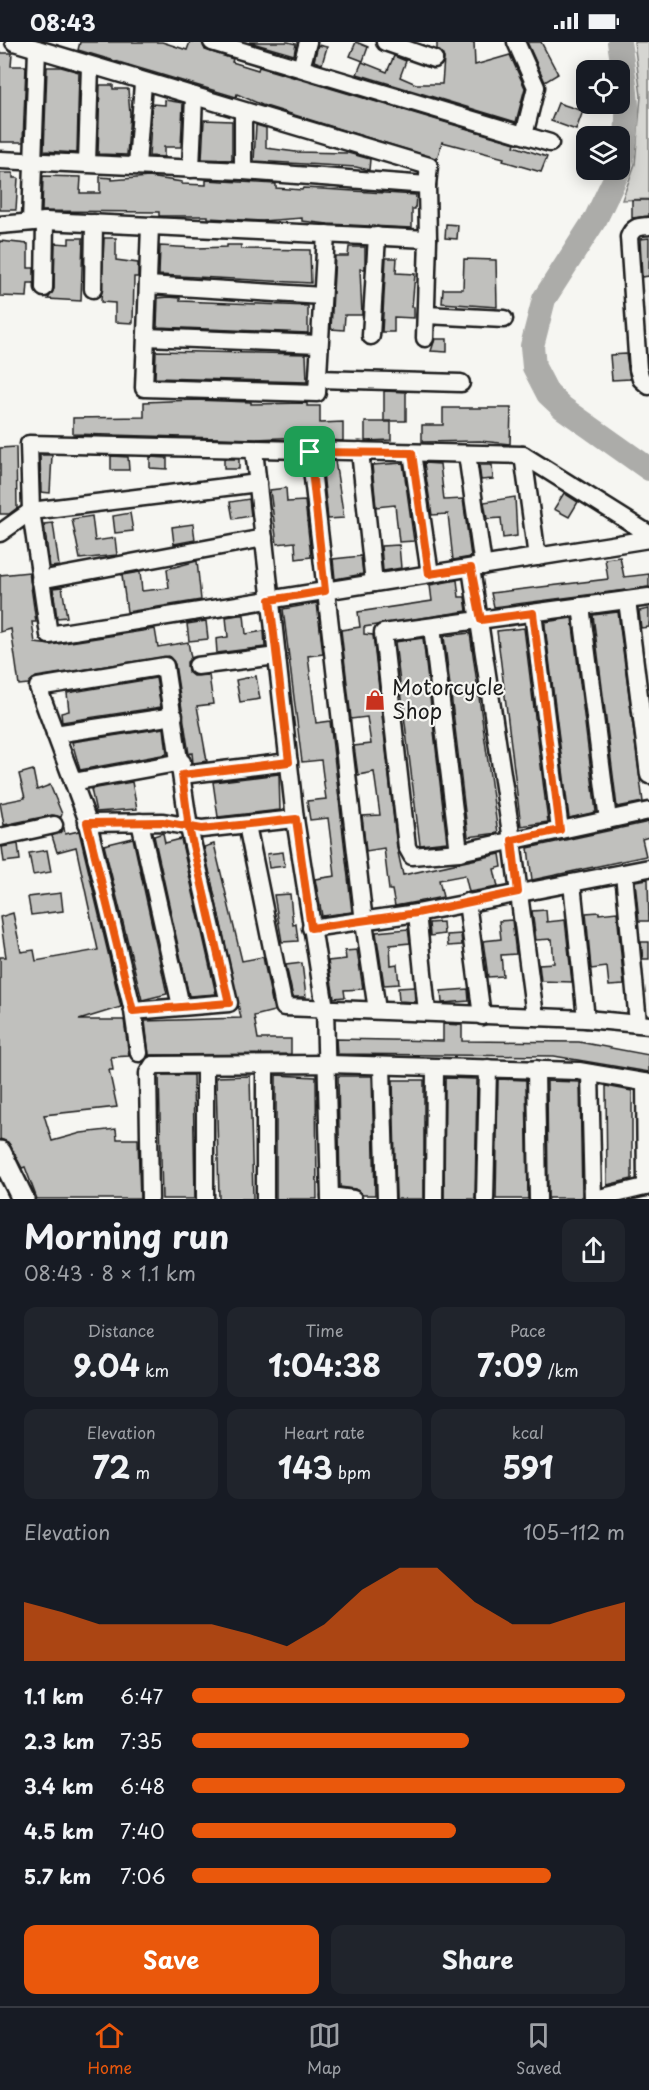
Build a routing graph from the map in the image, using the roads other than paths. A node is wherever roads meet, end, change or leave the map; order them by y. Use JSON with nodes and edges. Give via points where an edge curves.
{"nodes":[{"id":1,"x":14,"y":42,"type":"edge"},
{"id":2,"x":212,"y":42,"type":"edge"},
{"id":3,"x":308,"y":42,"type":"edge"},
{"id":4,"x":385,"y":42,"type":"edge"},
{"id":5,"x":516,"y":42,"type":"edge"},
{"id":6,"x":37,"y":49,"type":"junction"},
{"id":7,"x":434,"y":58,"type":"dead end"},
{"id":8,"x":90,"y":66,"type":"junction"},
{"id":9,"x":301,"y":68,"type":"junction"},
{"id":10,"x":143,"y":82,"type":"junction"},
{"id":11,"x":194,"y":96,"type":"junction"},
{"id":12,"x":243,"y":111,"type":"junction"},
{"id":13,"x":524,"y":135,"type":"junction"},
{"id":14,"x":550,"y":143,"type":"dead end"},
{"id":15,"x":0,"y":160,"type":"edge"},
{"id":16,"x":33,"y":162,"type":"junction"},
{"id":17,"x":87,"y":163,"type":"junction"},
{"id":18,"x":137,"y":165,"type":"junction"},
{"id":19,"x":191,"y":169,"type":"junction"},
{"id":20,"x":243,"y":171,"type":"junction"},
{"id":21,"x":427,"y":185,"type":"junction"},
{"id":22,"x":38,"y":222,"type":"junction"},
{"id":23,"x":94,"y":223,"type":"junction"},
{"id":24,"x":0,"y":225,"type":"edge"},
{"id":25,"x":150,"y":226,"type":"junction"},
{"id":26,"x":649,"y":226,"type":"edge"},
{"id":27,"x":326,"y":234,"type":"junction"},
{"id":28,"x":377,"y":236,"type":"junction"},
{"id":29,"x":428,"y":239,"type":"junction"},
{"id":30,"x":148,"y":285,"type":"junction"},
{"id":31,"x":44,"y":288,"type":"dead end"},
{"id":32,"x":93,"y":289,"type":"dead end"},
{"id":33,"x":322,"y":296,"type":"junction"},
{"id":34,"x":426,"y":315,"type":"junction"},
{"id":35,"x":504,"y":319,"type":"dead end"},
{"id":36,"x":371,"y":336,"type":"dead end"},
{"id":37,"x":146,"y":337,"type":"junction"},
{"id":38,"x":425,"y":338,"type":"dead end"},
{"id":39,"x":320,"y":344,"type":"junction"},
{"id":40,"x":318,"y":379,"type":"junction"},
{"id":41,"x":461,"y":383,"type":"dead end"},
{"id":42,"x":649,"y":386,"type":"edge"},
{"id":43,"x":254,"y":450,"type":"junction"},
{"id":44,"x":360,"y":451,"type":"junction"},
{"id":45,"x":310,"y":452,"type":"junction"},
{"id":46,"x":412,"y":453,"type":"junction"},
{"id":47,"x":467,"y":454,"type":"junction"},
{"id":48,"x":523,"y":455,"type":"junction"},
{"id":49,"x":258,"y":483,"type":"junction"},
{"id":50,"x":31,"y":511,"type":"junction"},
{"id":51,"x":0,"y":533,"type":"edge"},
{"id":52,"x":649,"y":534,"type":"edge"},
{"id":53,"x":264,"y":538,"type":"junction"},
{"id":54,"x":649,"y":539,"type":"edge"},
{"id":55,"x":537,"y":557,"type":"junction"},
{"id":56,"x":477,"y":567,"type":"junction"},
{"id":57,"x":429,"y":574,"type":"junction"},
{"id":58,"x":40,"y":580,"type":"junction"},
{"id":59,"x":374,"y":583,"type":"junction"},
{"id":60,"x":325,"y":591,"type":"junction"},
{"id":61,"x":649,"y":597,"type":"edge"},
{"id":62,"x":270,"y":600,"type":"junction"},
{"id":63,"x":627,"y":600,"type":"junction"},
{"id":64,"x":581,"y":606,"type":"junction"},
{"id":65,"x":533,"y":613,"type":"junction"},
{"id":66,"x":481,"y":620,"type":"junction"},
{"id":67,"x":432,"y":627,"type":"junction"},
{"id":68,"x":277,"y":656,"type":"junction"},
{"id":69,"x":197,"y":666,"type":"dead end"},
{"id":70,"x":174,"y":717,"type":"junction"},
{"id":71,"x":55,"y":734,"type":"junction"},
{"id":72,"x":289,"y":762,"type":"junction"},
{"id":73,"x":182,"y":768,"type":"junction"},
{"id":74,"x":649,"y":775,"type":"edge"},
{"id":75,"x":73,"y":782,"type":"junction"},
{"id":76,"x":649,"y":811,"type":"edge"},
{"id":77,"x":296,"y":819,"type":"junction"},
{"id":78,"x":608,"y":820,"type":"junction"},
{"id":79,"x":140,"y":822,"type":"junction"},
{"id":80,"x":87,"y":823,"type":"junction"},
{"id":81,"x":54,"y":825,"type":"dead end"},
{"id":82,"x":246,"y":825,"type":"junction"},
{"id":83,"x":189,"y":828,"type":"junction"},
{"id":84,"x":560,"y":830,"type":"junction"},
{"id":85,"x":0,"y":837,"type":"edge"},
{"id":86,"x":512,"y":840,"type":"junction"},
{"id":87,"x":459,"y":852,"type":"junction"},
{"id":88,"x":649,"y":868,"type":"edge"},
{"id":89,"x":624,"y":873,"type":"junction"},
{"id":90,"x":572,"y":883,"type":"junction"},
{"id":91,"x":518,"y":892,"type":"junction"},
{"id":92,"x":467,"y":902,"type":"junction"},
{"id":93,"x":417,"y":913,"type":"junction"},
{"id":94,"x":364,"y":922,"type":"junction"},
{"id":95,"x":311,"y":928,"type":"junction"},
{"id":96,"x":181,"y":1006,"type":"junction"},
{"id":97,"x":325,"y":1008,"type":"junction"},
{"id":98,"x":377,"y":1010,"type":"junction"},
{"id":99,"x":133,"y":1011,"type":"junction"},
{"id":100,"x":427,"y":1012,"type":"junction"},
{"id":101,"x":482,"y":1016,"type":"junction"},
{"id":102,"x":535,"y":1016,"type":"junction"},
{"id":103,"x":586,"y":1019,"type":"junction"},
{"id":104,"x":644,"y":1024,"type":"edge"},
{"id":105,"x":139,"y":1053,"type":"dead end"},
{"id":106,"x":328,"y":1064,"type":"junction"},
{"id":107,"x":205,"y":1065,"type":"junction"},
{"id":108,"x":265,"y":1066,"type":"junction"},
{"id":109,"x":382,"y":1066,"type":"junction"},
{"id":110,"x":435,"y":1068,"type":"junction"},
{"id":111,"x":488,"y":1068,"type":"junction"},
{"id":112,"x":536,"y":1070,"type":"junction"},
{"id":113,"x":590,"y":1073,"type":"junction"},
{"id":114,"x":647,"y":1083,"type":"edge"},
{"id":115,"x":0,"y":1152,"type":"edge"},
{"id":116,"x":647,"y":1187,"type":"edge"},
{"id":117,"x":330,"y":1197,"type":"edge"},
{"id":118,"x":23,"y":1199,"type":"edge"},
{"id":119,"x":150,"y":1199,"type":"edge"},
{"id":120,"x":205,"y":1199,"type":"edge"},
{"id":121,"x":265,"y":1199,"type":"edge"},
{"id":122,"x":353,"y":1199,"type":"edge"},
{"id":123,"x":386,"y":1199,"type":"edge"},
{"id":124,"x":434,"y":1199,"type":"edge"},
{"id":125,"x":485,"y":1199,"type":"edge"},
{"id":126,"x":538,"y":1199,"type":"edge"},
{"id":127,"x":594,"y":1199,"type":"edge"}],
"edges":[{"from":1,"to":6,"type":"street"},
{"from":2,"to":9,"type":"street"},
{"from":3,"to":9,"type":"street"},
{"from":4,"to":7,"type":"street"},
{"from":5,"to":13,"type":"street","via":[[536,87]]},
{"from":6,"to":8,"type":"street"},
{"from":6,"to":16,"type":"street"},
{"from":8,"to":10,"type":"street"},
{"from":8,"to":17,"type":"street"},
{"from":9,"to":13,"type":"street"},
{"from":10,"to":11,"type":"street"},
{"from":10,"to":18,"type":"street"},
{"from":11,"to":12,"type":"street"},
{"from":11,"to":19,"type":"street"},
{"from":12,"to":20,"type":"street"},
{"from":12,"to":21,"type":"street","via":[[429,166]]},
{"from":13,"to":14,"type":"street"},
{"from":15,"to":16,"type":"street"},
{"from":16,"to":17,"type":"street"},
{"from":16,"to":22,"type":"street"},
{"from":17,"to":18,"type":"street"},
{"from":18,"to":19,"type":"street"},
{"from":19,"to":20,"type":"street"},
{"from":20,"to":21,"type":"street"},
{"from":21,"to":29,"type":"street"},
{"from":22,"to":23,"type":"street"},
{"from":22,"to":24,"type":"street"},
{"from":22,"to":31,"type":"street"},
{"from":23,"to":25,"type":"street"},
{"from":23,"to":32,"type":"street"},
{"from":25,"to":27,"type":"street"},
{"from":25,"to":30,"type":"street"},
{"from":26,"to":42,"type":"street","via":[[637,227],[629,237],[638,369]]},
{"from":27,"to":28,"type":"street"},
{"from":27,"to":33,"type":"street"},
{"from":28,"to":29,"type":"street"},
{"from":28,"to":36,"type":"street"},
{"from":29,"to":34,"type":"street"},
{"from":30,"to":33,"type":"street"},
{"from":30,"to":37,"type":"street"},
{"from":33,"to":39,"type":"street"},
{"from":34,"to":35,"type":"street"},
{"from":34,"to":38,"type":"street"},
{"from":37,"to":39,"type":"street"},
{"from":37,"to":40,"type":"street","via":[[144,388],[317,393]]},
{"from":39,"to":40,"type":"street"},
{"from":40,"to":41,"type":"street"},
{"from":43,"to":45,"type":"street"},
{"from":43,"to":49,"type":"street"},
{"from":43,"to":50,"type":"street","via":[[29,444]]},
{"from":44,"to":45,"type":"street"},
{"from":44,"to":46,"type":"street"},
{"from":44,"to":59,"type":"street"},
{"from":45,"to":60,"type":"street"},
{"from":46,"to":47,"type":"street"},
{"from":46,"to":57,"type":"street"},
{"from":47,"to":48,"type":"street"},
{"from":47,"to":56,"type":"street"},
{"from":48,"to":52,"type":"street"},
{"from":48,"to":55,"type":"street"},
{"from":49,"to":50,"type":"street"},
{"from":49,"to":53,"type":"street"},
{"from":50,"to":51,"type":"street"},
{"from":50,"to":58,"type":"street"},
{"from":53,"to":58,"type":"street"},
{"from":53,"to":62,"type":"street"},
{"from":54,"to":55,"type":"street"},
{"from":55,"to":56,"type":"street"},
{"from":56,"to":57,"type":"street"},
{"from":56,"to":66,"type":"street"},
{"from":57,"to":59,"type":"street"},
{"from":58,"to":62,"type":"street","via":[[49,635]]},
{"from":59,"to":60,"type":"street"},
{"from":60,"to":62,"type":"street"},
{"from":60,"to":94,"type":"street"},
{"from":61,"to":63,"type":"street"},
{"from":62,"to":68,"type":"street"},
{"from":63,"to":64,"type":"street"},
{"from":63,"to":74,"type":"street"},
{"from":64,"to":65,"type":"street"},
{"from":64,"to":78,"type":"street"},
{"from":65,"to":66,"type":"street"},
{"from":65,"to":84,"type":"street"},
{"from":66,"to":67,"type":"street"},
{"from":66,"to":86,"type":"street"},
{"from":67,"to":87,"type":"street"},
{"from":67,"to":87,"type":"street","via":[[383,633],[407,847],[412,856]]},
{"from":68,"to":69,"type":"street"},
{"from":68,"to":72,"type":"street"},
{"from":70,"to":71,"type":"street"},
{"from":70,"to":71,"type":"street","via":[[165,666],[38,687]]},
{"from":70,"to":73,"type":"street"},
{"from":71,"to":75,"type":"street"},
{"from":72,"to":73,"type":"street"},
{"from":72,"to":77,"type":"street"},
{"from":73,"to":75,"type":"street"},
{"from":73,"to":83,"type":"street"},
{"from":75,"to":80,"type":"street"},
{"from":76,"to":78,"type":"street"},
{"from":77,"to":82,"type":"street"},
{"from":77,"to":95,"type":"street"},
{"from":78,"to":84,"type":"street"},
{"from":79,"to":80,"type":"street"},
{"from":79,"to":83,"type":"street"},
{"from":79,"to":96,"type":"street"},
{"from":80,"to":99,"type":"street"},
{"from":81,"to":85,"type":"street"},
{"from":82,"to":83,"type":"street"},
{"from":82,"to":97,"type":"street","via":[[282,1002],[289,1009]]},
{"from":83,"to":96,"type":"street","via":[[229,1003]]},
{"from":84,"to":86,"type":"street"},
{"from":86,"to":87,"type":"street"},
{"from":86,"to":91,"type":"street"},
{"from":88,"to":89,"type":"street"},
{"from":89,"to":90,"type":"street"},
{"from":89,"to":104,"type":"street"},
{"from":90,"to":91,"type":"street"},
{"from":90,"to":103,"type":"street"},
{"from":91,"to":92,"type":"street"},
{"from":91,"to":102,"type":"street"},
{"from":92,"to":93,"type":"street"},
{"from":92,"to":101,"type":"street"},
{"from":93,"to":94,"type":"street"},
{"from":93,"to":100,"type":"street"},
{"from":94,"to":95,"type":"street"},
{"from":94,"to":98,"type":"street"},
{"from":95,"to":97,"type":"street"},
{"from":96,"to":99,"type":"street"},
{"from":97,"to":98,"type":"street"},
{"from":97,"to":106,"type":"street"},
{"from":98,"to":100,"type":"street"},
{"from":99,"to":105,"type":"street"},
{"from":100,"to":101,"type":"street"},
{"from":101,"to":102,"type":"street"},
{"from":102,"to":103,"type":"street"},
{"from":103,"to":104,"type":"street"},
{"from":106,"to":108,"type":"street"},
{"from":106,"to":109,"type":"street"},
{"from":106,"to":117,"type":"street"},
{"from":107,"to":108,"type":"street"},
{"from":107,"to":119,"type":"street","via":[[159,1064],[149,1068]]},
{"from":107,"to":120,"type":"street"},
{"from":108,"to":121,"type":"street"},
{"from":109,"to":110,"type":"street"},
{"from":109,"to":123,"type":"street"},
{"from":110,"to":111,"type":"street"},
{"from":110,"to":124,"type":"street"},
{"from":111,"to":112,"type":"street"},
{"from":111,"to":125,"type":"street"},
{"from":112,"to":113,"type":"street"},
{"from":112,"to":126,"type":"street"},
{"from":113,"to":114,"type":"street"},
{"from":113,"to":127,"type":"street"},
{"from":114,"to":116,"type":"street"},
{"from":115,"to":118,"type":"main road"},
{"from":116,"to":127,"type":"street"},
{"from":117,"to":122,"type":"street"}]}
